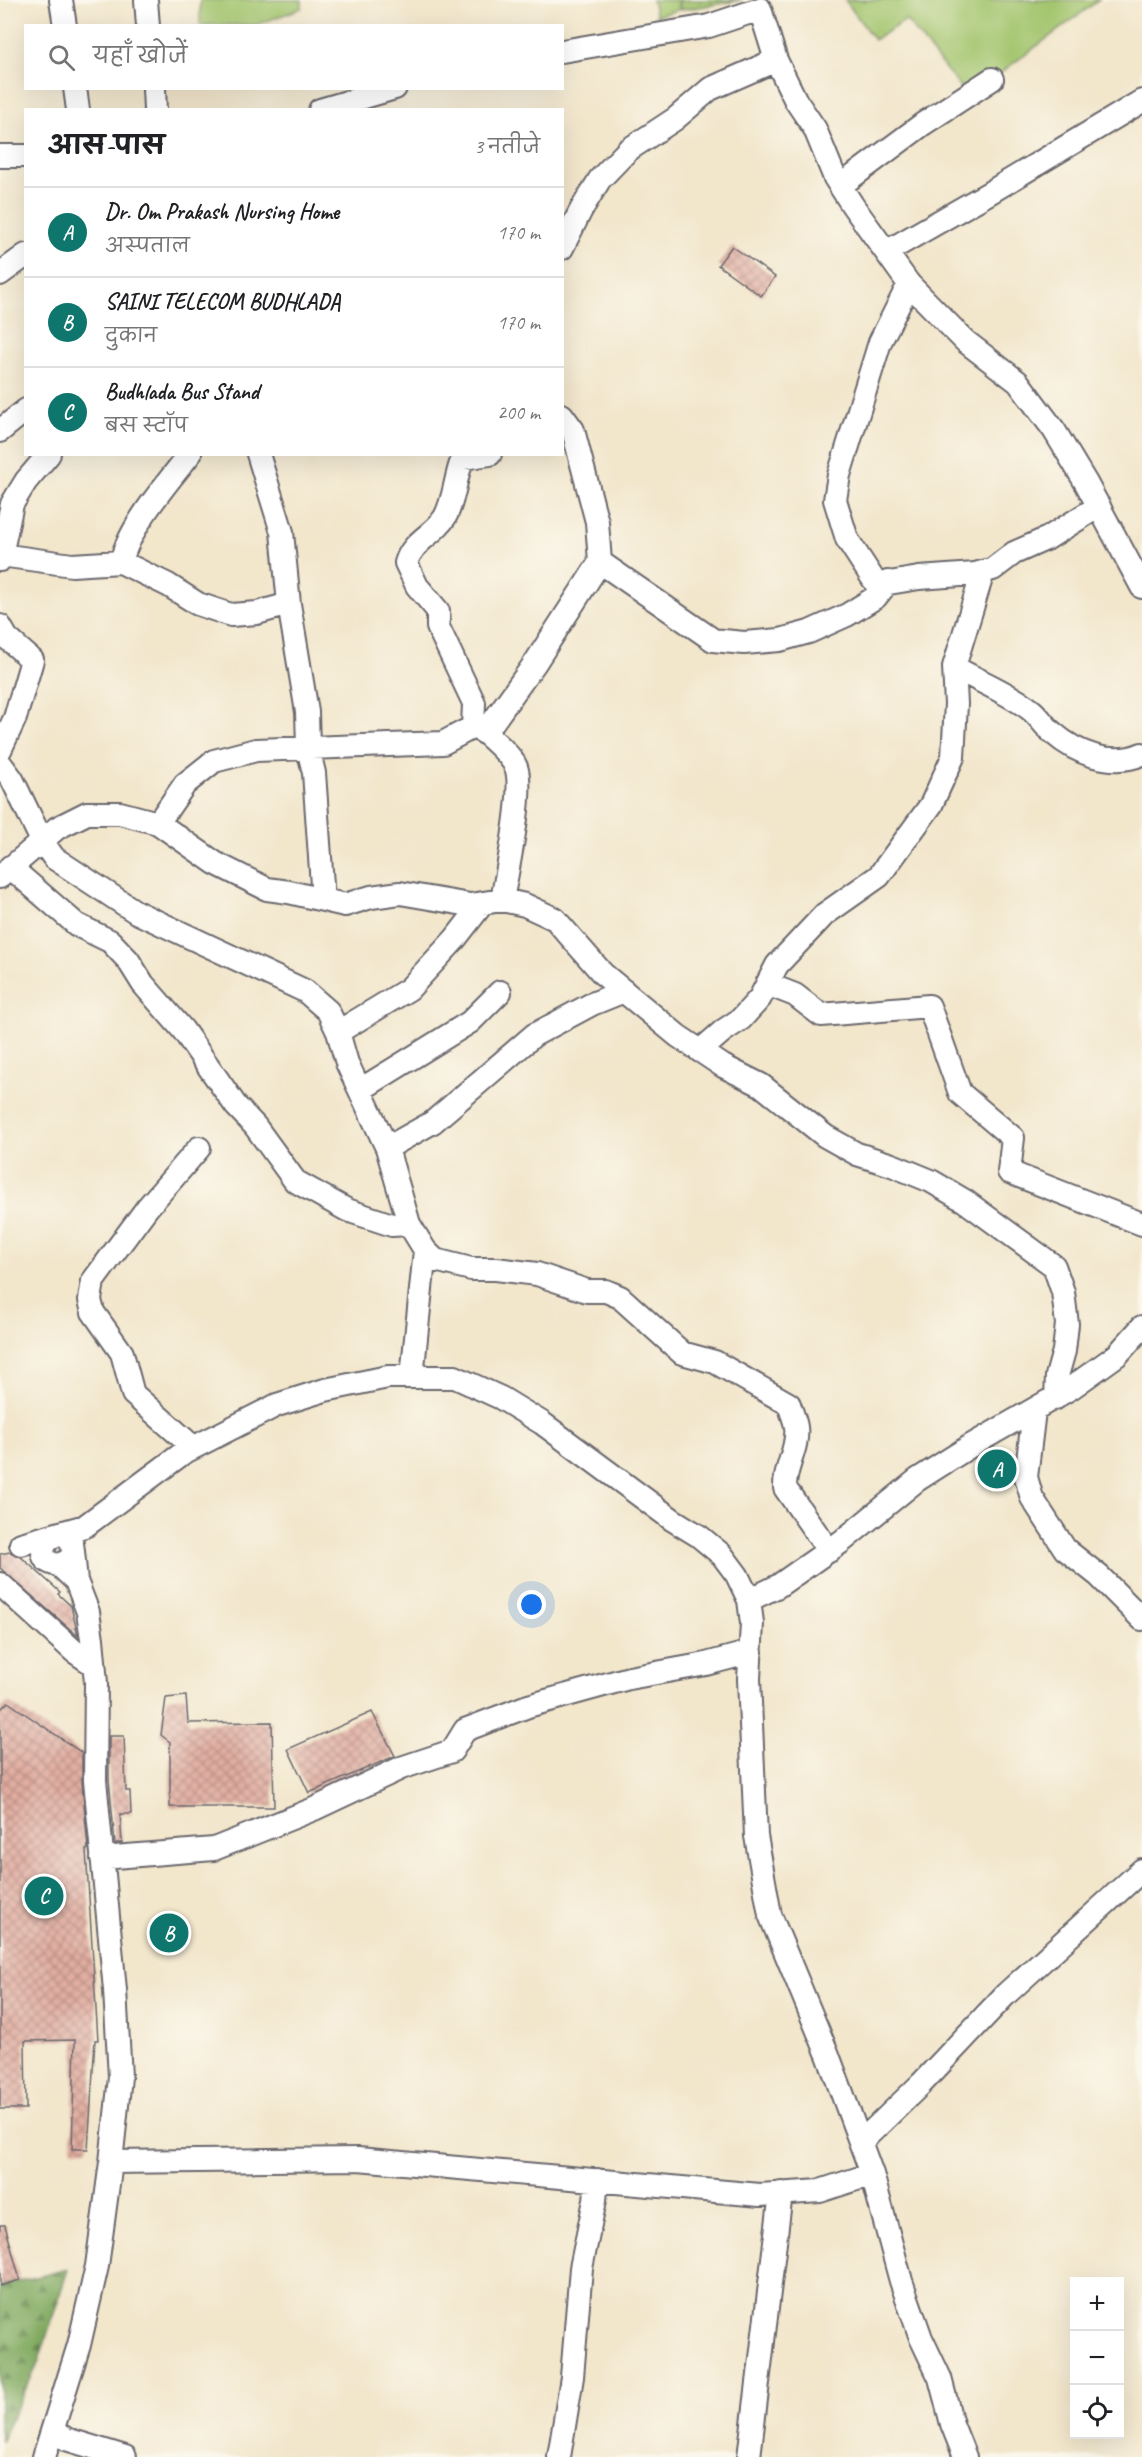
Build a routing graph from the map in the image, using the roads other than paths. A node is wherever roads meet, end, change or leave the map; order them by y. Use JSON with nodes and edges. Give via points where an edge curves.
{"nodes":[{"id":1,"x":61,"y":0,"type":"edge"},
{"id":2,"x":146,"y":0,"type":"edge"},
{"id":3,"x":765,"y":3,"type":"edge"},
{"id":4,"x":65,"y":24,"type":"edge"},
{"id":5,"x":148,"y":24,"type":"edge"},
{"id":6,"x":564,"y":51,"type":"edge"},
{"id":7,"x":776,"y":60,"type":"junction"},
{"id":8,"x":992,"y":79,"type":"dead end"},
{"id":9,"x":75,"y":90,"type":"edge"},
{"id":10,"x":154,"y":90,"type":"edge"},
{"id":11,"x":387,"y":90,"type":"edge"},
{"id":12,"x":1142,"y":101,"type":"edge"},
{"id":13,"x":78,"y":108,"type":"edge"},
{"id":14,"x":155,"y":108,"type":"edge"},
{"id":15,"x":327,"y":108,"type":"edge"},
{"id":16,"x":0,"y":156,"type":"edge"},
{"id":17,"x":24,"y":156,"type":"edge"},
{"id":18,"x":840,"y":186,"type":"junction"},
{"id":19,"x":572,"y":206,"type":"edge"},
{"id":20,"x":564,"y":240,"type":"edge"},
{"id":21,"x":886,"y":252,"type":"junction"},
{"id":22,"x":24,"y":256,"type":"edge"},
{"id":23,"x":0,"y":274,"type":"edge"},
{"id":24,"x":909,"y":284,"type":"junction"},
{"id":25,"x":24,"y":412,"type":"edge"},
{"id":26,"x":564,"y":418,"type":"edge"},
{"id":27,"x":0,"y":431,"type":"edge"},
{"id":28,"x":47,"y":456,"type":"edge"},
{"id":29,"x":189,"y":456,"type":"edge"},
{"id":30,"x":259,"y":456,"type":"edge"},
{"id":31,"x":476,"y":456,"type":"edge"},
{"id":32,"x":1099,"y":506,"type":"junction"},
{"id":33,"x":0,"y":557,"type":"edge"},
{"id":34,"x":121,"y":562,"type":"junction"},
{"id":35,"x":600,"y":562,"type":"junction"},
{"id":36,"x":983,"y":572,"type":"junction"},
{"id":37,"x":888,"y":582,"type":"junction"},
{"id":38,"x":1142,"y":586,"type":"edge"},
{"id":39,"x":289,"y":604,"type":"junction"},
{"id":40,"x":0,"y":626,"type":"edge"},
{"id":41,"x":954,"y":667,"type":"junction"},
{"id":42,"x":479,"y":730,"type":"junction"},
{"id":43,"x":308,"y":748,"type":"junction"},
{"id":44,"x":0,"y":750,"type":"edge"},
{"id":45,"x":1142,"y":754,"type":"edge"},
{"id":46,"x":0,"y":763,"type":"edge"},
{"id":47,"x":158,"y":823,"type":"junction"},
{"id":48,"x":42,"y":841,"type":"junction"},
{"id":49,"x":5,"y":872,"type":"edge"},
{"id":50,"x":322,"y":899,"type":"junction"},
{"id":51,"x":493,"y":901,"type":"junction"},
{"id":52,"x":767,"y":984,"type":"junction"},
{"id":53,"x":624,"y":991,"type":"junction"},
{"id":54,"x":500,"y":992,"type":"dead end"},
{"id":55,"x":338,"y":1032,"type":"junction"},
{"id":56,"x":700,"y":1050,"type":"junction"},
{"id":57,"x":360,"y":1090,"type":"junction"},
{"id":58,"x":199,"y":1148,"type":"dead end"},
{"id":59,"x":387,"y":1148,"type":"junction"},
{"id":60,"x":409,"y":1224,"type":"junction"},
{"id":61,"x":1142,"y":1224,"type":"edge"},
{"id":62,"x":425,"y":1250,"type":"junction"},
{"id":63,"x":1142,"y":1327,"type":"edge"},
{"id":64,"x":412,"y":1377,"type":"junction"},
{"id":65,"x":1056,"y":1398,"type":"junction"},
{"id":66,"x":1034,"y":1411,"type":"junction"},
{"id":67,"x":193,"y":1447,"type":"junction"},
{"id":68,"x":11,"y":1544,"type":"edge"},
{"id":69,"x":60,"y":1551,"type":"junction"},
{"id":70,"x":829,"y":1551,"type":"junction"},
{"id":71,"x":0,"y":1584,"type":"edge"},
{"id":72,"x":749,"y":1600,"type":"junction"},
{"id":73,"x":1142,"y":1619,"type":"edge"},
{"id":74,"x":751,"y":1652,"type":"junction"},
{"id":75,"x":94,"y":1665,"type":"junction"},
{"id":76,"x":102,"y":1858,"type":"junction"},
{"id":77,"x":1142,"y":1870,"type":"edge"},
{"id":78,"x":861,"y":2142,"type":"junction"},
{"id":79,"x":111,"y":2162,"type":"junction"},
{"id":80,"x":873,"y":2174,"type":"junction"},
{"id":81,"x":597,"y":2180,"type":"junction"},
{"id":82,"x":781,"y":2193,"type":"junction"},
{"id":83,"x":53,"y":2430,"type":"junction"},
{"id":84,"x":44,"y":2457,"type":"edge"},
{"id":85,"x":125,"y":2457,"type":"edge"},
{"id":86,"x":559,"y":2457,"type":"edge"},
{"id":87,"x":749,"y":2457,"type":"edge"},
{"id":88,"x":965,"y":2457,"type":"edge"}],
"edges":[{"from":1,"to":4,"type":"street"},
{"from":2,"to":5,"type":"street"},
{"from":3,"to":6,"type":"street","via":[[709,26]]},
{"from":3,"to":7,"type":"street"},
{"from":7,"to":18,"type":"street","via":[[815,129]]},
{"from":7,"to":19,"type":"street","via":[[710,89],[675,119],[628,150]]},
{"from":8,"to":18,"type":"street"},
{"from":9,"to":13,"type":"street"},
{"from":10,"to":14,"type":"street"},
{"from":11,"to":15,"type":"street"},
{"from":12,"to":21,"type":"street"},
{"from":16,"to":17,"type":"street"},
{"from":18,"to":21,"type":"street"},
{"from":19,"to":20,"type":"street"},
{"from":21,"to":24,"type":"street"},
{"from":22,"to":23,"type":"street"},
{"from":24,"to":32,"type":"street","via":[[965,341],[1017,382],[1054,430]]},
{"from":24,"to":37,"type":"street","via":[[880,342],[839,475],[835,500],[855,553],[877,585]]},
{"from":25,"to":27,"type":"street"},
{"from":26,"to":35,"type":"street","via":[[573,430],[597,522]]},
{"from":28,"to":33,"type":"street","via":[[12,504]]},
{"from":29,"to":34,"type":"street","via":[[141,520]]},
{"from":30,"to":39,"type":"street","via":[[282,532]]},
{"from":31,"to":42,"type":"street","via":[[463,458],[444,518],[408,553],[406,563],[417,586],[438,611],[438,627],[474,703]]},
{"from":32,"to":36,"type":"street"},
{"from":32,"to":38,"type":"street"},
{"from":33,"to":34,"type":"street","via":[[72,565]]},
{"from":34,"to":39,"type":"street","via":[[198,604],[231,615]]},
{"from":35,"to":37,"type":"street","via":[[712,640],[744,644],[809,632],[876,597]]},
{"from":35,"to":42,"type":"street","via":[[535,663]]},
{"from":36,"to":37,"type":"street"},
{"from":36,"to":41,"type":"street"},
{"from":39,"to":43,"type":"street","via":[[307,712]]},
{"from":40,"to":44,"type":"street","via":[[7,638],[32,660],[15,718]]},
{"from":41,"to":45,"type":"street","via":[[1031,710],[1052,733],[1077,750],[1104,759],[1131,759]]},
{"from":41,"to":52,"type":"street","via":[[953,757],[931,805],[879,876],[825,914],[777,965]]},
{"from":42,"to":43,"type":"street","via":[[442,743]]},
{"from":42,"to":51,"type":"street","via":[[515,764],[520,777],[514,832]]},
{"from":43,"to":47,"type":"street","via":[[256,750],[214,761],[184,784]]},
{"from":43,"to":50,"type":"street","via":[[314,773]]},
{"from":46,"to":48,"type":"street"},
{"from":47,"to":48,"type":"street","via":[[120,813],[87,813],[57,828]]},
{"from":47,"to":50,"type":"street","via":[[238,877],[267,889]]},
{"from":48,"to":49,"type":"street"},
{"from":48,"to":55,"type":"street","via":[[54,858],[136,912],[305,991],[328,1011]]},
{"from":49,"to":60,"type":"street","via":[[77,925],[110,941],[128,960],[294,1181],[347,1210],[392,1225]]},
{"from":50,"to":51,"type":"street","via":[[345,904],[400,893],[470,905]]},
{"from":51,"to":53,"type":"street","via":[[525,905],[555,919],[603,974]]},
{"from":51,"to":55,"type":"street","via":[[409,989]]},
{"from":52,"to":56,"type":"street","via":[[741,1019]]},
{"from":52,"to":61,"type":"street","via":[[795,995],[821,1015],[929,1006],[960,1093],[1013,1138],[1009,1172]]},
{"from":53,"to":56,"type":"street"},
{"from":53,"to":59,"type":"street","via":[[534,1035],[433,1122]]},
{"from":54,"to":57,"type":"street","via":[[470,1022]]},
{"from":55,"to":57,"type":"street"},
{"from":56,"to":65,"type":"street","via":[[761,1085],[825,1136],[857,1154],[931,1181],[964,1201],[1054,1266],[1067,1324]]},
{"from":57,"to":59,"type":"street"},
{"from":58,"to":67,"type":"street","via":[[147,1208],[93,1281],[90,1300],[93,1312],[122,1353],[133,1394]]},
{"from":59,"to":60,"type":"street"},
{"from":60,"to":62,"type":"street"},
{"from":62,"to":64,"type":"street"},
{"from":62,"to":70,"type":"street","via":[[435,1260],[451,1266],[537,1274],[587,1291],[606,1291],[620,1297],[681,1353],[715,1362],[789,1404],[796,1428],[785,1488]]},
{"from":63,"to":65,"type":"street","via":[[1117,1355]]},
{"from":64,"to":67,"type":"street","via":[[388,1377],[278,1405]]},
{"from":64,"to":72,"type":"street","via":[[454,1377],[501,1398],[542,1423],[722,1555]]},
{"from":65,"to":66,"type":"street"},
{"from":66,"to":70,"type":"street","via":[[917,1480]]},
{"from":66,"to":73,"type":"street","via":[[1026,1477],[1032,1498],[1065,1548]]},
{"from":67,"to":69,"type":"street","via":[[138,1484]]},
{"from":68,"to":69,"type":"street"},
{"from":69,"to":75,"type":"street","via":[[88,1612]]},
{"from":70,"to":72,"type":"street","via":[[778,1586]]},
{"from":71,"to":75,"type":"street"},
{"from":72,"to":74,"type":"street"},
{"from":74,"to":76,"type":"street","via":[[630,1678],[528,1706],[465,1730],[452,1751],[401,1768],[227,1845]]},
{"from":74,"to":78,"type":"street","via":[[756,1836],[770,1915]]},
{"from":75,"to":76,"type":"street","via":[[95,1780]]},
{"from":76,"to":79,"type":"street","via":[[120,2077]]},
{"from":77,"to":78,"type":"street","via":[[1006,1994]]},
{"from":78,"to":80,"type":"street"},
{"from":79,"to":81,"type":"street","via":[[358,2158]]},
{"from":79,"to":83,"type":"street","via":[[97,2266],[79,2345]]},
{"from":80,"to":82,"type":"street","via":[[820,2191]]},
{"from":80,"to":88,"type":"street","via":[[901,2281],[940,2378]]},
{"from":81,"to":82,"type":"street","via":[[760,2195]]},
{"from":81,"to":86,"type":"street","via":[[581,2268],[572,2377]]},
{"from":82,"to":87,"type":"street"},
{"from":83,"to":84,"type":"street"},
{"from":83,"to":85,"type":"street","via":[[66,2439]]}]}
